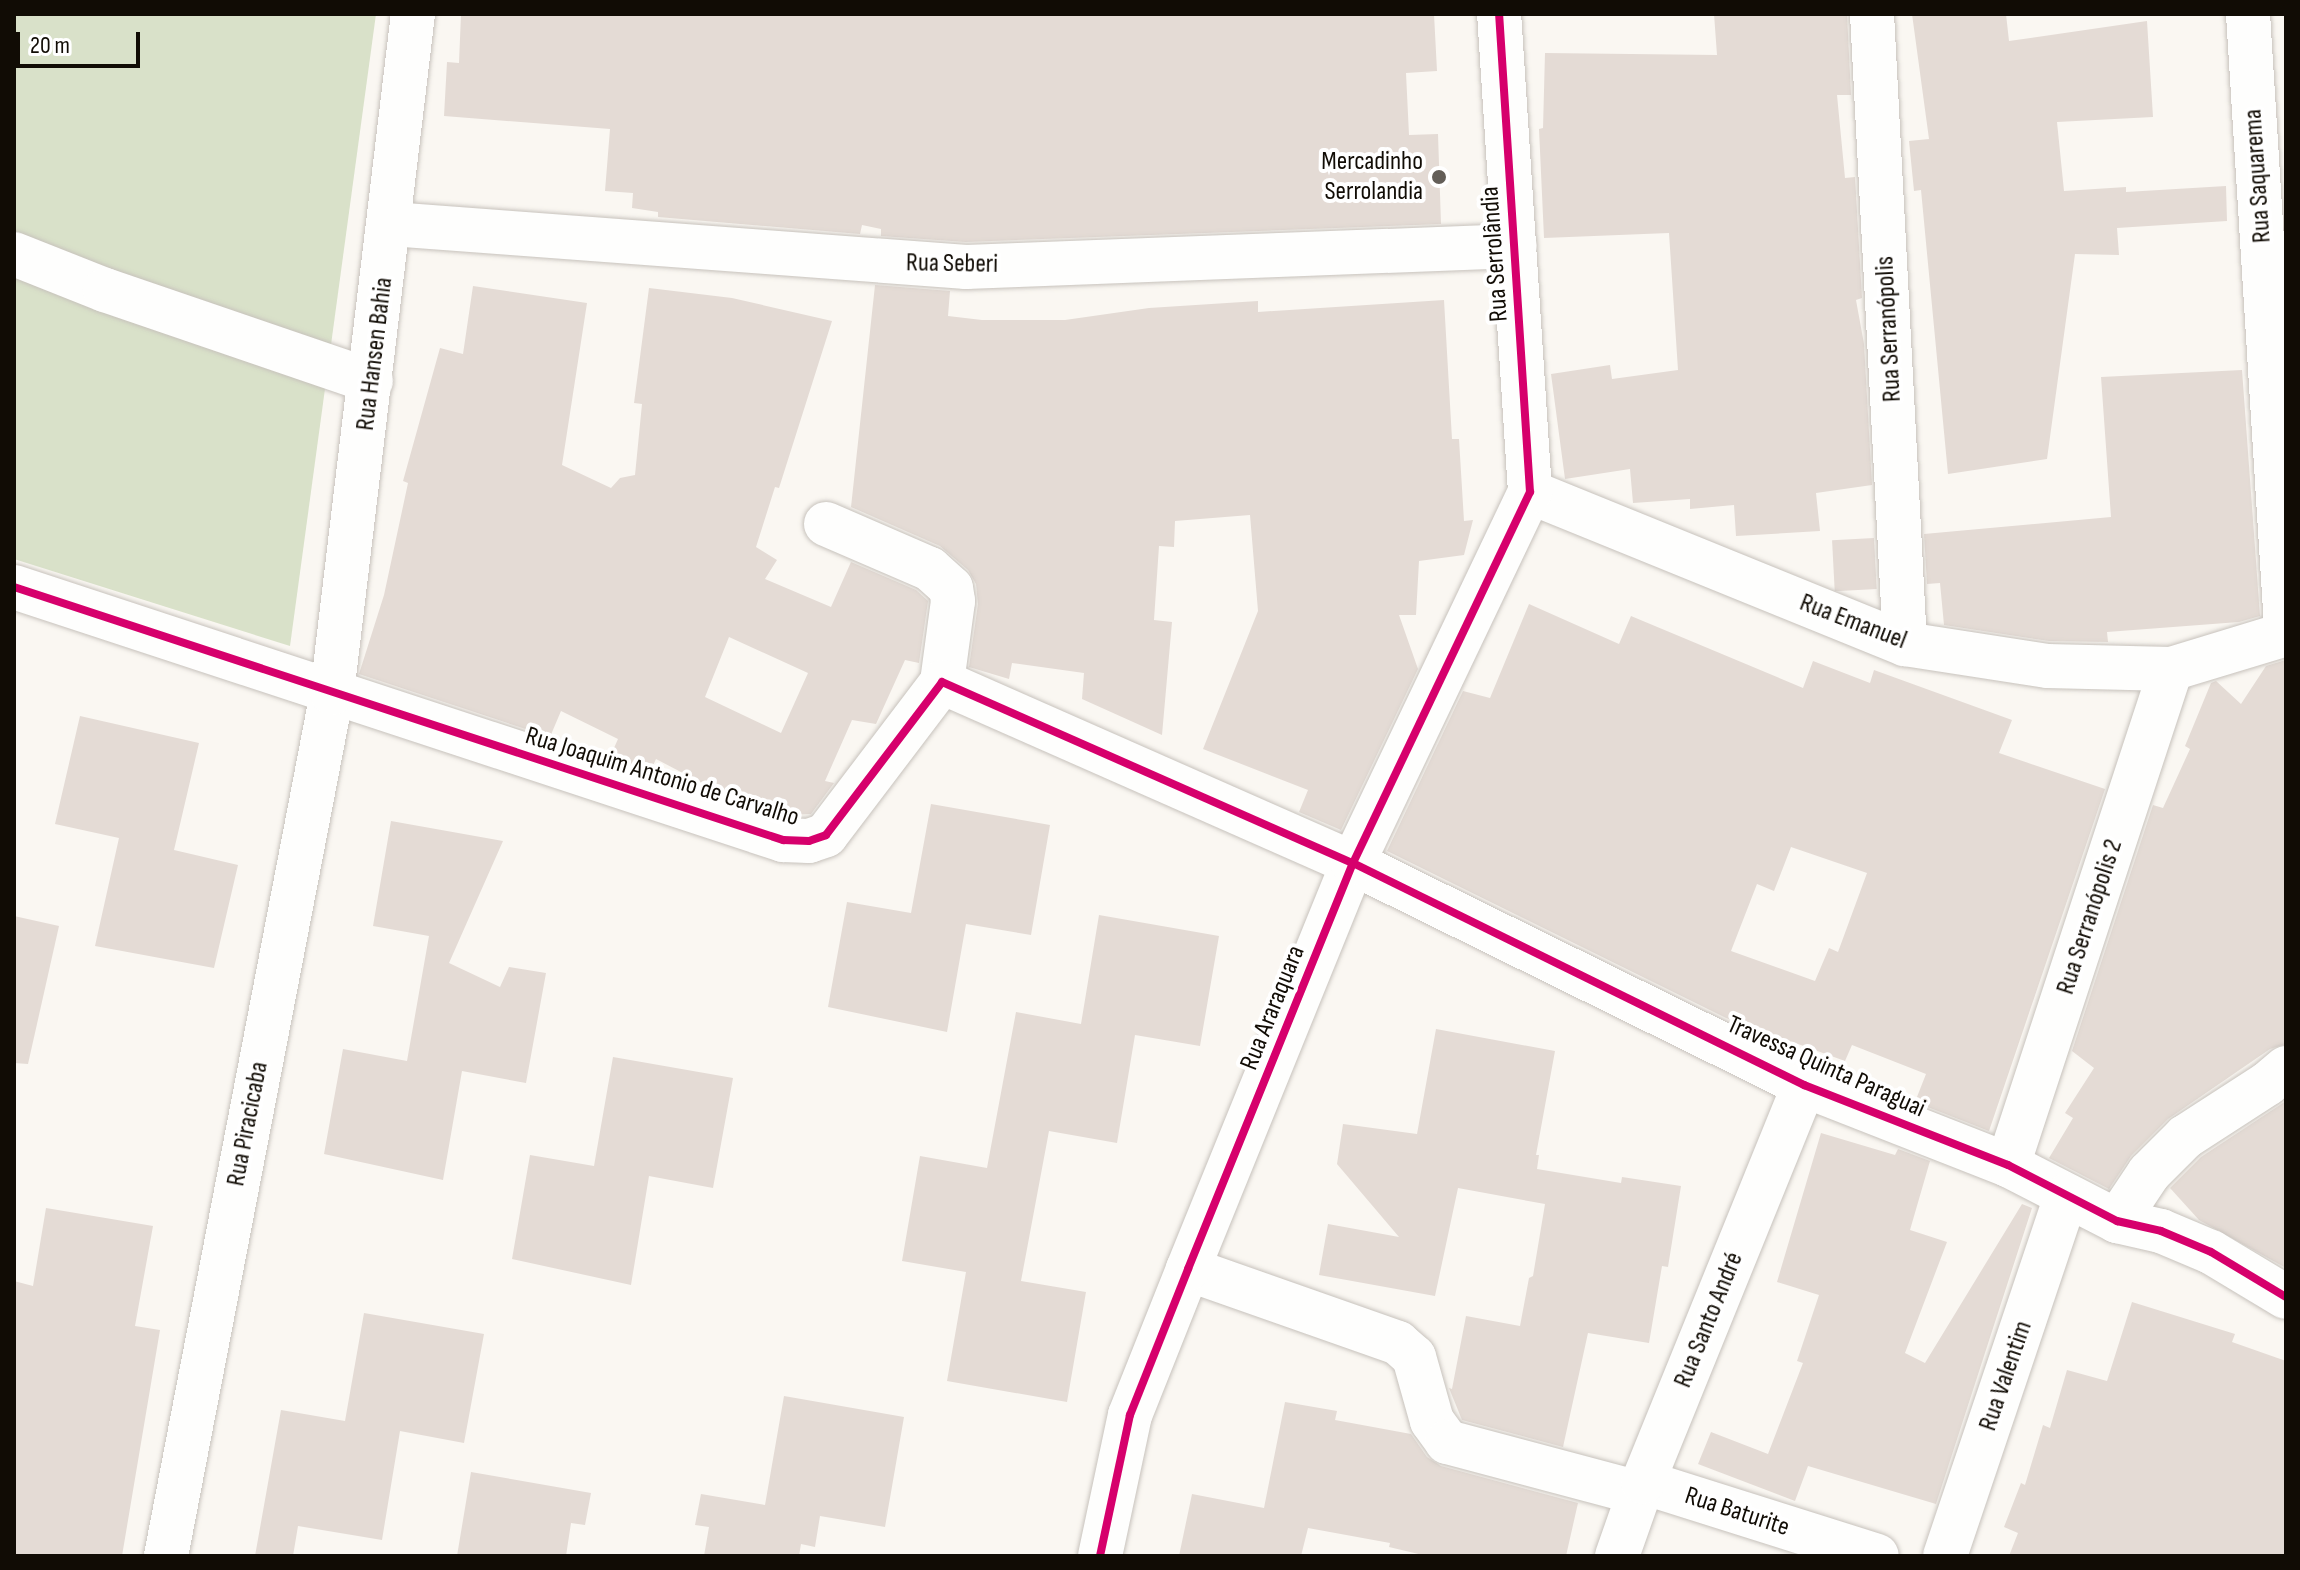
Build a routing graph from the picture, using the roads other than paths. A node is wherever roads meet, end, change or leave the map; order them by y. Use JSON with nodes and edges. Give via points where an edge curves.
{"nodes":[{"id":1,"x":413,"y":14,"type":"edge"},
{"id":2,"x":1499,"y":14,"type":"edge"},
{"id":3,"x":1872,"y":14,"type":"edge"},
{"id":4,"x":2248,"y":14,"type":"edge"},
{"id":5,"x":391,"y":224,"type":"junction"},
{"id":6,"x":1515,"y":246,"type":"junction"},
{"id":7,"x":14,"y":254,"type":"edge"},
{"id":8,"x":371,"y":381,"type":"junction"},
{"id":9,"x":1530,"y":492,"type":"junction"},
{"id":10,"x":826,"y":524,"type":"dead end"},
{"id":11,"x":14,"y":587,"type":"edge"},
{"id":12,"x":2286,"y":626,"type":"edge"},
{"id":13,"x":2286,"y":634,"type":"edge"},
{"id":14,"x":1905,"y":644,"type":"junction"},
{"id":15,"x":2171,"y":669,"type":"junction"},
{"id":16,"x":942,"y":682,"type":"junction"},
{"id":17,"x":332,"y":693,"type":"junction"},
{"id":18,"x":1353,"y":863,"type":"junction"},
{"id":19,"x":2286,"y":1068,"type":"edge"},
{"id":20,"x":1804,"y":1085,"type":"junction"},
{"id":21,"x":2008,"y":1165,"type":"junction"},
{"id":22,"x":2066,"y":1196,"type":"junction"},
{"id":23,"x":2117,"y":1221,"type":"junction"},
{"id":24,"x":1188,"y":1269,"type":"junction"},
{"id":25,"x":2286,"y":1297,"type":"edge"},
{"id":26,"x":1641,"y":1488,"type":"junction"},
{"id":27,"x":166,"y":1556,"type":"edge"},
{"id":28,"x":1100,"y":1556,"type":"edge"},
{"id":29,"x":1617,"y":1556,"type":"edge"},
{"id":30,"x":1877,"y":1556,"type":"edge"},
{"id":31,"x":1945,"y":1556,"type":"edge"}],
"edges":[{"from":1,"to":5,"type":"street","name":"Rua Hansen Bahia"},
{"from":2,"to":6,"type":"street","name":"Rua Serrolândia"},
{"from":3,"to":14,"type":"street","name":"Rua Serranópolis"},
{"from":4,"to":12,"type":"street","name":"Rua Saquarema"},
{"from":5,"to":6,"type":"street","name":"Rua Seberi","via":[[966,267]]},
{"from":5,"to":8,"type":"street","name":"Rua Hansen Bahia"},
{"from":6,"to":9,"type":"street","name":"Rua Serrolândia"},
{"from":7,"to":8,"type":"street"},
{"from":8,"to":17,"type":"street","name":"Rua Hansen Bahia"},
{"from":9,"to":14,"type":"street","name":"Rua Emanuel"},
{"from":9,"to":18,"type":"street","name":"Rua Araraquara"},
{"from":10,"to":16,"type":"street","name":"Rua Joaquim Antonio de Carvalho","via":[[930,569],[951,588]]},
{"from":11,"to":17,"type":"street","name":"Rua Joaquim Antonio de Carvalho"},
{"from":13,"to":15,"type":"street","name":"Rua Emanuel"},
{"from":14,"to":15,"type":"street","name":"Rua Emanuel","via":[[2047,666]]},
{"from":15,"to":21,"type":"street","name":"Rua Serranópolis 2"},
{"from":16,"to":17,"type":"street","name":"Rua Joaquim Antonio de Carvalho","via":[[840,820],[826,835],[809,841],[751,831]]},
{"from":16,"to":18,"type":"street"},
{"from":17,"to":27,"type":"street","name":"Rua Piracicaba"},
{"from":18,"to":20,"type":"street","name":"Travessa Quinta Paraguai"},
{"from":18,"to":24,"type":"street","name":"Rua Araraquara"},
{"from":19,"to":23,"type":"street","via":[[2185,1137],[2149,1173]]},
{"from":20,"to":21,"type":"street","name":"Travessa Quinta Paraguai"},
{"from":20,"to":26,"type":"street","name":"Rua Santo André"},
{"from":21,"to":22,"type":"street","name":"Travessa Quinta Paraguai"},
{"from":22,"to":23,"type":"street","name":"Travessa Quinta Paraguai"},
{"from":22,"to":31,"type":"street","name":"Rua Valentim"},
{"from":23,"to":25,"type":"street","name":"Travessa Quinta Paraguai","via":[[2161,1231],[2211,1252]]},
{"from":24,"to":26,"type":"street","name":"Rua Baturite","via":[[1398,1343],[1414,1357],[1432,1421],[1447,1442]]},
{"from":24,"to":28,"type":"street","name":"Rua Araraquara","via":[[1130,1415]]},
{"from":26,"to":29,"type":"street","name":"Rua Santo André"},
{"from":26,"to":30,"type":"street","name":"Rua Baturite"}]}
